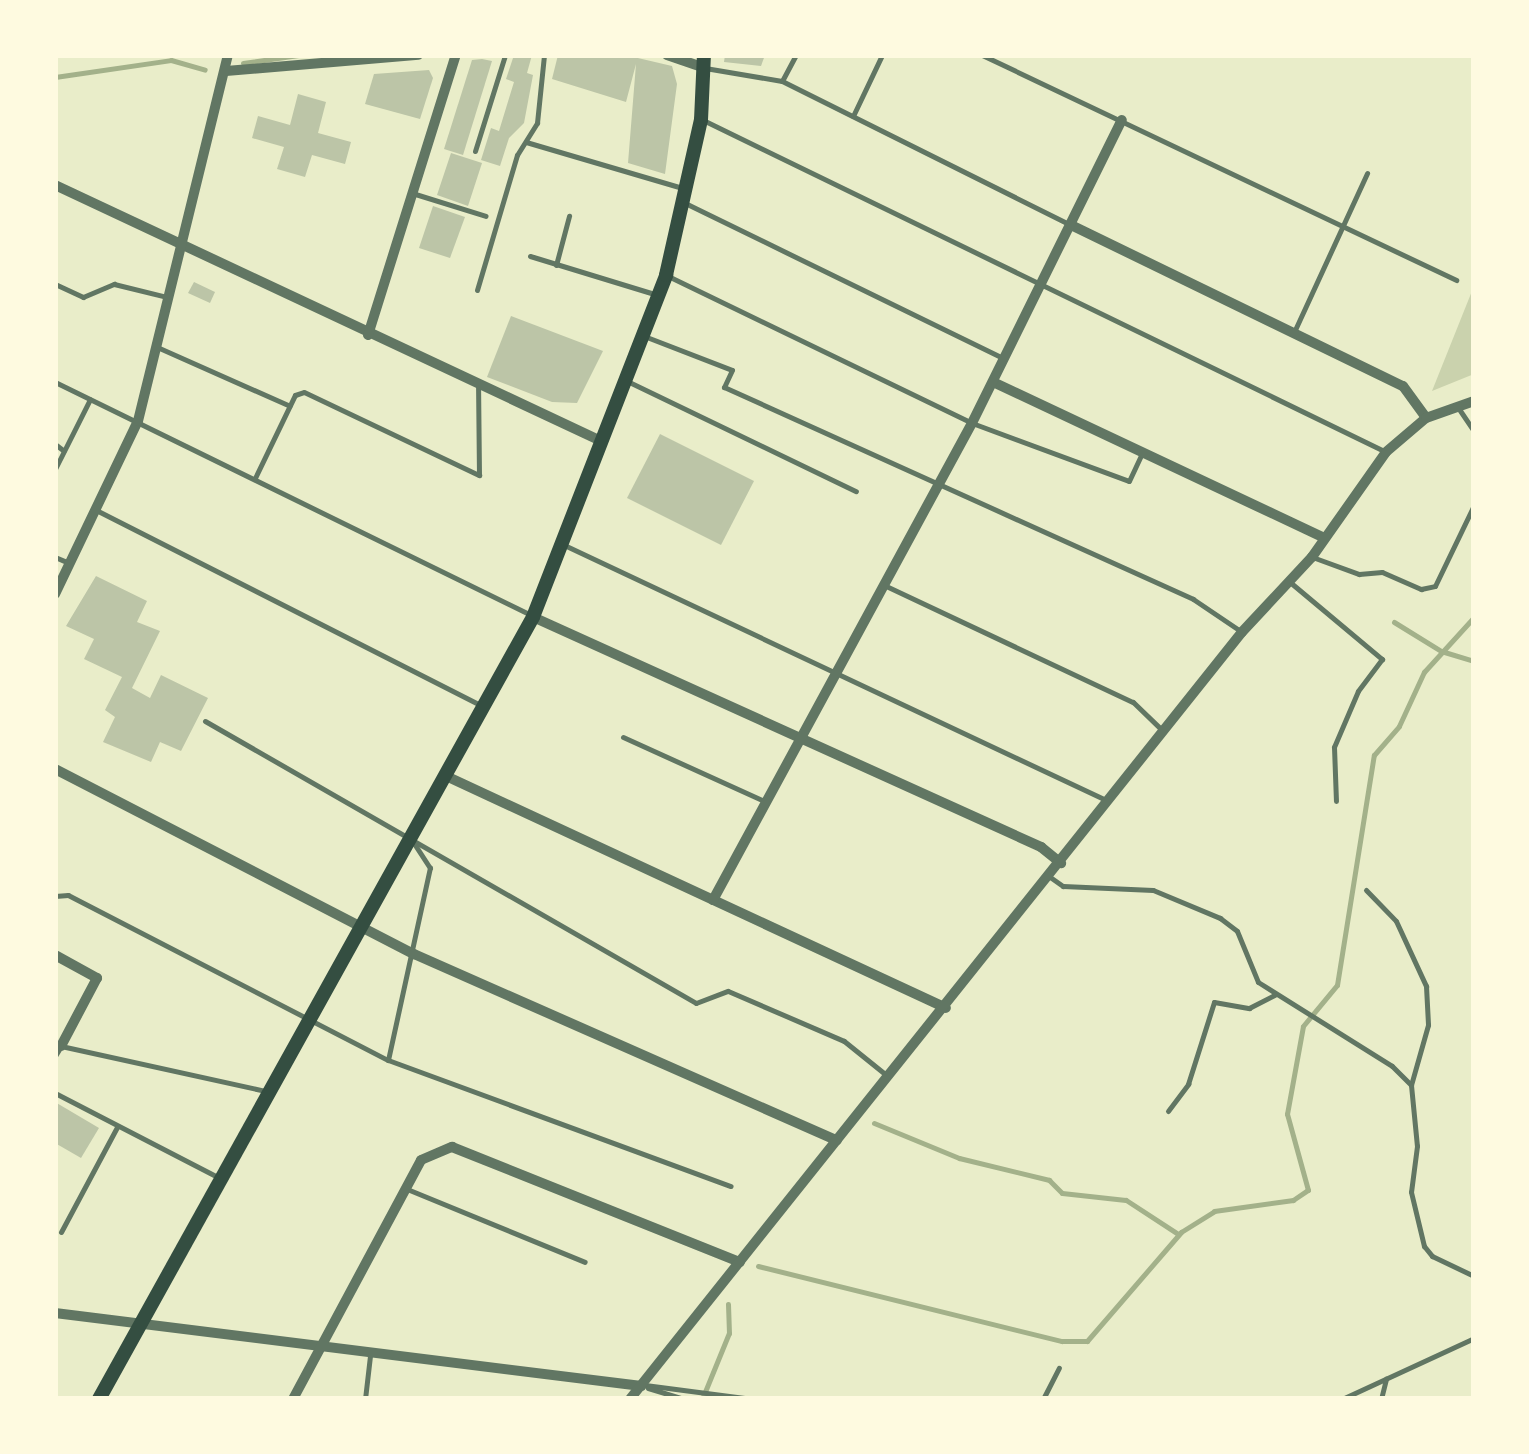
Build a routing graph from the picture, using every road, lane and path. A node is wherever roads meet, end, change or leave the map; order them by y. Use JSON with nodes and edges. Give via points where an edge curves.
{"nodes":[{"id":1,"x":228,"y":55,"type":"edge"},
{"id":2,"x":418,"y":55,"type":"edge"},
{"id":3,"x":456,"y":55,"type":"edge"},
{"id":4,"x":505,"y":55,"type":"edge"},
{"id":5,"x":544,"y":55,"type":"edge"},
{"id":6,"x":667,"y":55,"type":"edge"},
{"id":7,"x":796,"y":55,"type":"edge"},
{"id":8,"x":882,"y":55,"type":"edge"},
{"id":9,"x":982,"y":55,"type":"edge"},
{"id":10,"x":703,"y":61,"type":"edge"},
{"id":11,"x":226,"y":72,"type":"junction"},
{"id":12,"x":782,"y":80,"type":"junction"},
{"id":13,"x":853,"y":116,"type":"junction"},
{"id":14,"x":702,"y":120,"type":"junction"},
{"id":15,"x":1122,"y":120,"type":"junction"},
{"id":16,"x":526,"y":142,"type":"junction"},
{"id":17,"x":475,"y":151,"type":"dead end"},
{"id":18,"x":1366,"y":173,"type":"dead end"},
{"id":19,"x":55,"y":185,"type":"edge"},
{"id":20,"x":410,"y":193,"type":"junction"},
{"id":21,"x":688,"y":197,"type":"junction"},
{"id":22,"x":486,"y":216,"type":"dead end"},
{"id":23,"x":569,"y":216,"type":"dead end"},
{"id":24,"x":1071,"y":226,"type":"junction"},
{"id":25,"x":1343,"y":226,"type":"junction"},
{"id":26,"x":182,"y":244,"type":"junction"},
{"id":27,"x":530,"y":256,"type":"dead end"},
{"id":28,"x":556,"y":265,"type":"junction"},
{"id":29,"x":666,"y":275,"type":"junction"},
{"id":30,"x":1456,"y":280,"type":"dead end"},
{"id":31,"x":55,"y":284,"type":"edge"},
{"id":32,"x":1040,"y":285,"type":"junction"},
{"id":33,"x":477,"y":290,"type":"dead end"},
{"id":34,"x":657,"y":294,"type":"junction"},
{"id":35,"x":167,"y":297,"type":"junction"},
{"id":36,"x":1294,"y":332,"type":"junction"},
{"id":37,"x":642,"y":334,"type":"junction"},
{"id":38,"x":368,"y":335,"type":"junction"},
{"id":39,"x":158,"y":347,"type":"junction"},
{"id":40,"x":1006,"y":359,"type":"junction"},
{"id":41,"x":624,"y":379,"type":"junction"},
{"id":42,"x":55,"y":382,"type":"edge"},
{"id":43,"x":993,"y":382,"type":"junction"},
{"id":44,"x":478,"y":384,"type":"junction"},
{"id":45,"x":90,"y":399,"type":"junction"},
{"id":46,"x":1474,"y":401,"type":"edge"},
{"id":47,"x":290,"y":406,"type":"junction"},
{"id":48,"x":1458,"y":407,"type":"junction"},
{"id":49,"x":1426,"y":418,"type":"junction"},
{"id":50,"x":138,"y":421,"type":"junction"},
{"id":51,"x":972,"y":423,"type":"junction"},
{"id":52,"x":1474,"y":431,"type":"edge"},
{"id":53,"x":601,"y":441,"type":"junction"},
{"id":54,"x":55,"y":444,"type":"edge"},
{"id":55,"x":64,"y":450,"type":"junction"},
{"id":56,"x":1386,"y":452,"type":"junction"},
{"id":57,"x":1141,"y":454,"type":"junction"},
{"id":58,"x":55,"y":469,"type":"edge"},
{"id":59,"x":255,"y":479,"type":"junction"},
{"id":60,"x":937,"y":487,"type":"junction"},
{"id":61,"x":856,"y":491,"type":"dead end"},
{"id":62,"x":1474,"y":505,"type":"edge"},
{"id":63,"x":96,"y":510,"type":"junction"},
{"id":64,"x":1322,"y":538,"type":"junction"},
{"id":65,"x":559,"y":542,"type":"junction"},
{"id":66,"x":55,"y":557,"type":"edge"},
{"id":67,"x":1312,"y":558,"type":"junction"},
{"id":68,"x":70,"y":564,"type":"junction"},
{"id":69,"x":1291,"y":582,"type":"junction"},
{"id":70,"x":886,"y":586,"type":"junction"},
{"id":71,"x":55,"y":594,"type":"edge"},
{"id":72,"x":533,"y":617,"type":"junction"},
{"id":73,"x":1242,"y":632,"type":"junction"},
{"id":74,"x":833,"y":676,"type":"junction"},
{"id":75,"x":488,"y":708,"type":"junction"},
{"id":76,"x":205,"y":721,"type":"dead end"},
{"id":77,"x":1164,"y":731,"type":"junction"},
{"id":78,"x":622,"y":738,"type":"dead end"},
{"id":79,"x":802,"y":738,"type":"junction"},
{"id":80,"x":55,"y":769,"type":"edge"},
{"id":81,"x":446,"y":776,"type":"junction"},
{"id":82,"x":1108,"y":801,"type":"junction"},
{"id":83,"x":766,"y":802,"type":"junction"},
{"id":84,"x":1336,"y":802,"type":"dead end"},
{"id":85,"x":413,"y":841,"type":"junction"},
{"id":86,"x":1061,"y":863,"type":"junction"},
{"id":87,"x":1050,"y":878,"type":"junction"},
{"id":88,"x":1366,"y":890,"type":"dead end"},
{"id":89,"x":55,"y":896,"type":"edge"},
{"id":90,"x":713,"y":900,"type":"junction"},
{"id":91,"x":361,"y":928,"type":"junction"},
{"id":92,"x":414,"y":954,"type":"junction"},
{"id":93,"x":55,"y":955,"type":"edge"},
{"id":94,"x":1275,"y":995,"type":"junction"},
{"id":95,"x":946,"y":1008,"type":"junction"},
{"id":96,"x":310,"y":1024,"type":"junction"},
{"id":97,"x":58,"y":1051,"type":"edge"},
{"id":98,"x":388,"y":1060,"type":"junction"},
{"id":99,"x":885,"y":1074,"type":"junction"},
{"id":100,"x":1411,"y":1084,"type":"junction"},
{"id":101,"x":266,"y":1091,"type":"junction"},
{"id":102,"x":55,"y":1093,"type":"edge"},
{"id":103,"x":1168,"y":1111,"type":"dead end"},
{"id":104,"x":117,"y":1127,"type":"junction"},
{"id":105,"x":837,"y":1141,"type":"junction"},
{"id":106,"x":218,"y":1177,"type":"junction"},
{"id":107,"x":731,"y":1186,"type":"dead end"},
{"id":108,"x":405,"y":1188,"type":"junction"},
{"id":109,"x":61,"y":1232,"type":"dead end"},
{"id":110,"x":585,"y":1262,"type":"dead end"},
{"id":111,"x":740,"y":1262,"type":"junction"},
{"id":112,"x":1474,"y":1276,"type":"edge"},
{"id":113,"x":55,"y":1312,"type":"edge"},
{"id":114,"x":139,"y":1326,"type":"junction"},
{"id":115,"x":1474,"y":1338,"type":"edge"},
{"id":116,"x":321,"y":1350,"type":"junction"},
{"id":117,"x":370,"y":1356,"type":"junction"},
{"id":118,"x":1059,"y":1368,"type":"dead end"},
{"id":119,"x":1386,"y":1379,"type":"junction"},
{"id":120,"x":643,"y":1386,"type":"junction"},
{"id":121,"x":98,"y":1399,"type":"edge"},
{"id":122,"x":294,"y":1399,"type":"edge"},
{"id":123,"x":365,"y":1399,"type":"edge"},
{"id":124,"x":630,"y":1399,"type":"edge"},
{"id":125,"x":686,"y":1399,"type":"edge"},
{"id":126,"x":752,"y":1399,"type":"edge"},
{"id":127,"x":1043,"y":1399,"type":"edge"},
{"id":128,"x":1342,"y":1399,"type":"edge"},
{"id":129,"x":1381,"y":1399,"type":"edge"}],
"edges":[{"from":1,"to":11,"type":"street"},
{"from":2,"to":11,"type":"street"},
{"from":3,"to":20,"type":"street"},
{"from":4,"to":17,"type":"lane"},
{"from":5,"to":16,"type":"lane","via":[[537,123]]},
{"from":6,"to":10,"type":"street"},
{"from":7,"to":12,"type":"lane"},
{"from":8,"to":13,"type":"lane"},
{"from":9,"to":15,"type":"lane"},
{"from":10,"to":12,"type":"lane"},
{"from":10,"to":14,"type":"main road"},
{"from":11,"to":26,"type":"street"},
{"from":12,"to":13,"type":"lane"},
{"from":13,"to":24,"type":"lane"},
{"from":14,"to":21,"type":"main road"},
{"from":14,"to":32,"type":"lane"},
{"from":15,"to":24,"type":"street"},
{"from":15,"to":25,"type":"lane"},
{"from":16,"to":21,"type":"lane"},
{"from":16,"to":33,"type":"lane"},
{"from":18,"to":25,"type":"lane"},
{"from":19,"to":26,"type":"street"},
{"from":20,"to":22,"type":"lane"},
{"from":20,"to":38,"type":"street"},
{"from":21,"to":29,"type":"main road"},
{"from":21,"to":40,"type":"lane"},
{"from":23,"to":28,"type":"lane"},
{"from":24,"to":32,"type":"street"},
{"from":24,"to":36,"type":"street"},
{"from":25,"to":30,"type":"lane"},
{"from":25,"to":36,"type":"lane"},
{"from":26,"to":35,"type":"street"},
{"from":26,"to":38,"type":"street"},
{"from":27,"to":28,"type":"lane"},
{"from":28,"to":34,"type":"lane"},
{"from":29,"to":34,"type":"main road"},
{"from":29,"to":51,"type":"lane"},
{"from":31,"to":35,"type":"lane","via":[[82,297],[114,284]]},
{"from":32,"to":40,"type":"street"},
{"from":32,"to":56,"type":"lane"},
{"from":34,"to":37,"type":"main road"},
{"from":35,"to":39,"type":"street"},
{"from":36,"to":49,"type":"street","via":[[1404,386]]},
{"from":37,"to":41,"type":"main road"},
{"from":37,"to":60,"type":"lane","via":[[732,370],[724,387]]},
{"from":38,"to":44,"type":"street"},
{"from":39,"to":47,"type":"lane"},
{"from":39,"to":50,"type":"street"},
{"from":40,"to":43,"type":"street"},
{"from":41,"to":53,"type":"main road"},
{"from":41,"to":61,"type":"lane"},
{"from":42,"to":45,"type":"lane"},
{"from":43,"to":51,"type":"street"},
{"from":43,"to":57,"type":"street"},
{"from":44,"to":47,"type":"lane","via":[[479,475],[304,392]]},
{"from":44,"to":53,"type":"street"},
{"from":45,"to":50,"type":"lane"},
{"from":45,"to":55,"type":"lane"},
{"from":46,"to":48,"type":"street"},
{"from":47,"to":59,"type":"lane"},
{"from":48,"to":49,"type":"street"},
{"from":48,"to":52,"type":"lane"},
{"from":49,"to":56,"type":"street"},
{"from":50,"to":59,"type":"lane"},
{"from":50,"to":63,"type":"street"},
{"from":51,"to":57,"type":"lane","via":[[1129,481]]},
{"from":51,"to":60,"type":"street"},
{"from":53,"to":65,"type":"main road"},
{"from":54,"to":55,"type":"lane"},
{"from":55,"to":58,"type":"lane"},
{"from":56,"to":64,"type":"street"},
{"from":57,"to":64,"type":"street"},
{"from":59,"to":72,"type":"lane"},
{"from":60,"to":70,"type":"street"},
{"from":60,"to":73,"type":"lane","via":[[1193,599]]},
{"from":62,"to":67,"type":"lane","via":[[1434,586],[1421,589],[1382,572],[1359,574]]},
{"from":63,"to":68,"type":"street"},
{"from":63,"to":75,"type":"lane"},
{"from":64,"to":67,"type":"street"},
{"from":65,"to":72,"type":"main road"},
{"from":65,"to":74,"type":"lane"},
{"from":66,"to":68,"type":"lane"},
{"from":67,"to":69,"type":"street"},
{"from":68,"to":71,"type":"street"},
{"from":69,"to":73,"type":"street"},
{"from":69,"to":84,"type":"lane","via":[[1382,659],[1358,691],[1334,747]]},
{"from":70,"to":74,"type":"street"},
{"from":70,"to":77,"type":"lane","via":[[1133,702]]},
{"from":72,"to":75,"type":"main road"},
{"from":72,"to":79,"type":"street"},
{"from":73,"to":77,"type":"street"},
{"from":74,"to":79,"type":"street"},
{"from":74,"to":82,"type":"lane"},
{"from":75,"to":81,"type":"main road"},
{"from":76,"to":85,"type":"lane"},
{"from":77,"to":82,"type":"street"},
{"from":78,"to":83,"type":"lane"},
{"from":79,"to":83,"type":"street"},
{"from":79,"to":86,"type":"street","via":[[1041,847]]},
{"from":80,"to":91,"type":"street"},
{"from":81,"to":85,"type":"main road"},
{"from":81,"to":90,"type":"street"},
{"from":82,"to":86,"type":"street"},
{"from":83,"to":90,"type":"street"},
{"from":85,"to":91,"type":"main road"},
{"from":85,"to":92,"type":"lane","via":[[430,868]]},
{"from":85,"to":99,"type":"lane","via":[[696,1003],[728,991],[844,1041]]},
{"from":86,"to":87,"type":"street"},
{"from":87,"to":94,"type":"lane","via":[[1063,886],[1153,890],[1220,918],[1237,931],[1258,982]]},
{"from":87,"to":95,"type":"street"},
{"from":88,"to":100,"type":"lane","via":[[1396,921],[1426,986],[1428,1025]]},
{"from":89,"to":96,"type":"lane","via":[[68,895]]},
{"from":90,"to":95,"type":"street"},
{"from":91,"to":92,"type":"street"},
{"from":91,"to":96,"type":"main road"},
{"from":92,"to":98,"type":"lane"},
{"from":92,"to":105,"type":"street"},
{"from":93,"to":97,"type":"street","via":[[96,978]]},
{"from":94,"to":100,"type":"lane","via":[[1322,1018]]},
{"from":94,"to":103,"type":"lane","via":[[1249,1008],[1214,1002],[1188,1084]]},
{"from":95,"to":99,"type":"street"},
{"from":96,"to":98,"type":"lane"},
{"from":96,"to":101,"type":"main road"},
{"from":97,"to":101,"type":"lane"},
{"from":98,"to":107,"type":"lane"},
{"from":99,"to":105,"type":"street"},
{"from":100,"to":112,"type":"lane","via":[[1416,1146],[1410,1192],[1420,1233],[1432,1256]]},
{"from":101,"to":106,"type":"main road"},
{"from":102,"to":104,"type":"lane"},
{"from":104,"to":106,"type":"lane"},
{"from":104,"to":109,"type":"lane"},
{"from":105,"to":111,"type":"street"},
{"from":106,"to":114,"type":"main road"},
{"from":108,"to":110,"type":"lane"},
{"from":108,"to":111,"type":"street","via":[[421,1160],[452,1147]]},
{"from":108,"to":116,"type":"street"},
{"from":111,"to":120,"type":"street"},
{"from":113,"to":114,"type":"street"},
{"from":114,"to":116,"type":"street"},
{"from":114,"to":121,"type":"main road"},
{"from":115,"to":119,"type":"lane"},
{"from":116,"to":117,"type":"street"},
{"from":116,"to":122,"type":"street"},
{"from":117,"to":120,"type":"street"},
{"from":117,"to":123,"type":"lane"},
{"from":118,"to":127,"type":"lane"},
{"from":119,"to":128,"type":"lane"},
{"from":119,"to":129,"type":"lane"},
{"from":120,"to":124,"type":"street"},
{"from":120,"to":125,"type":"lane"},
{"from":120,"to":126,"type":"lane"}]}
